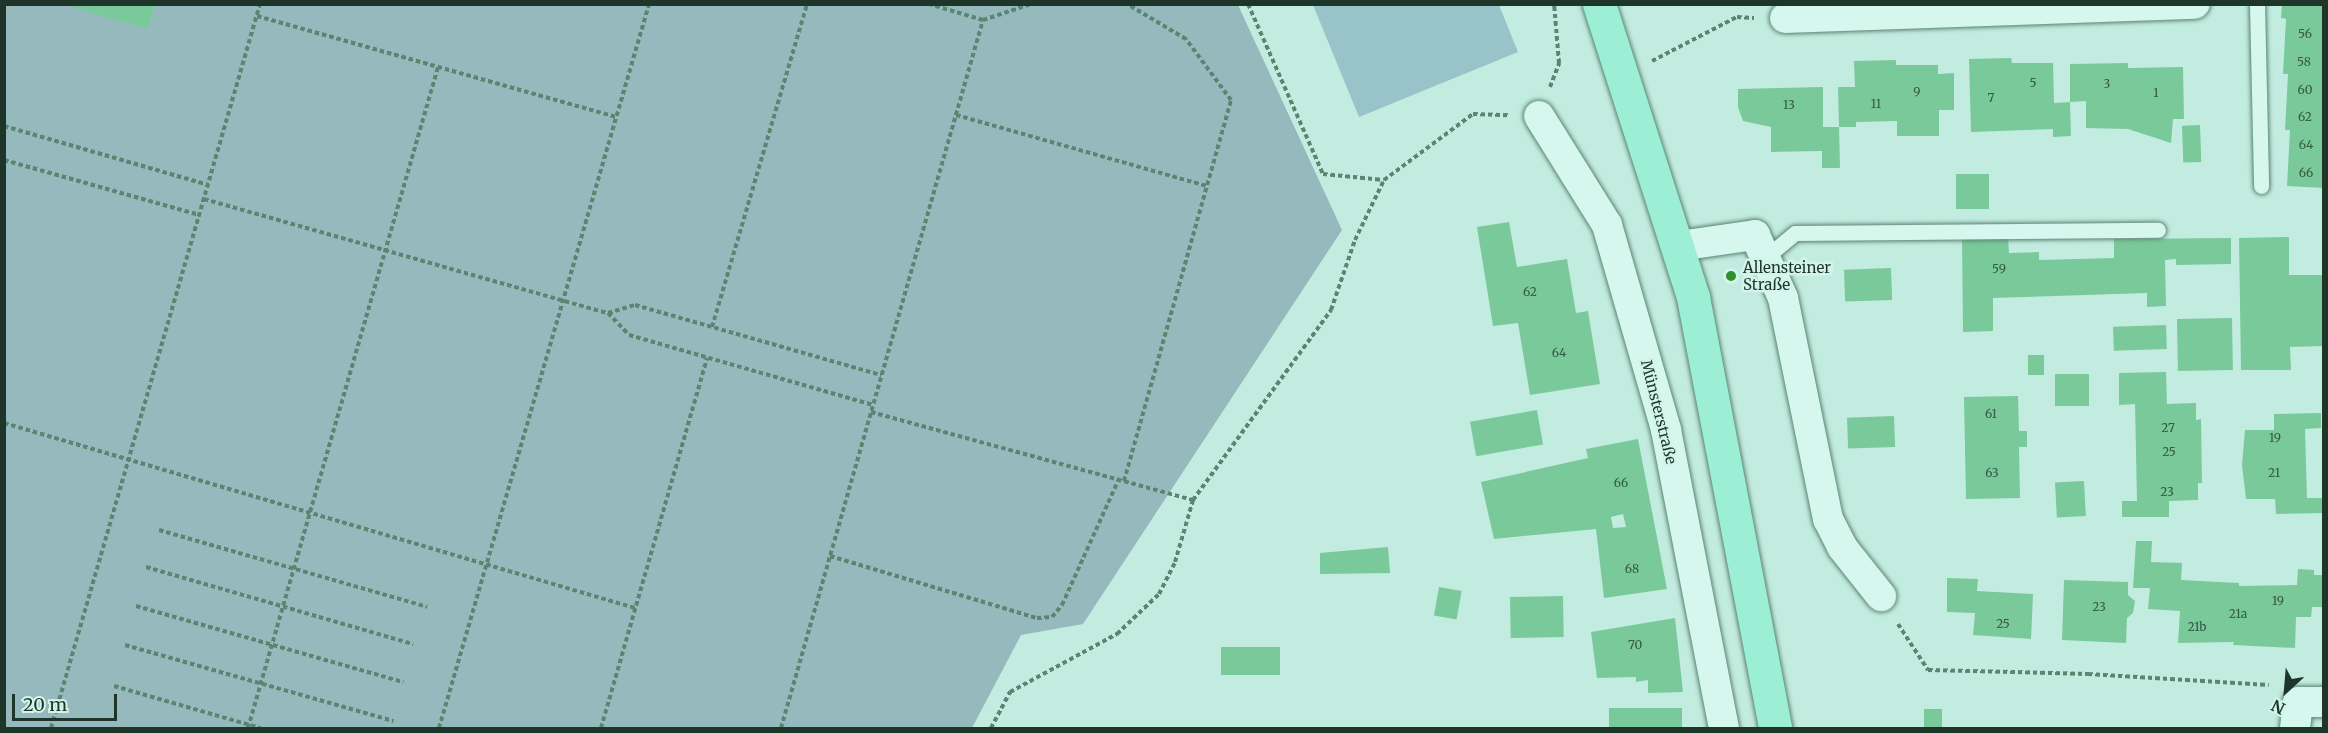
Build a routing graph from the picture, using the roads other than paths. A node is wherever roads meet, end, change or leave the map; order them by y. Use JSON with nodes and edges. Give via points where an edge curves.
{"nodes":[{"id":1,"x":1599,"y":4,"type":"edge"},
{"id":2,"x":2195,"y":4,"type":"edge"},
{"id":3,"x":2257,"y":4,"type":"edge"},
{"id":4,"x":1785,"y":18,"type":"road end"},
{"id":5,"x":1539,"y":116,"type":"road end"},
{"id":6,"x":2261,"y":186,"type":"dead end"},
{"id":7,"x":2158,"y":230,"type":"dead end"},
{"id":8,"x":1679,"y":246,"type":"junction"},
{"id":9,"x":1765,"y":258,"type":"junction"},
{"id":10,"x":1881,"y":597,"type":"road end"},
{"id":11,"x":1724,"y":729,"type":"edge"},
{"id":12,"x":1775,"y":729,"type":"edge"}],
"edges":[{"from":1,"to":8,"type":"main road"},
{"from":2,"to":4,"type":"street"},
{"from":3,"to":6,"type":"lane"},
{"from":5,"to":11,"type":"street","name":"Münsterstraße","via":[[1607,225],[1666,430]]},
{"from":7,"to":9,"type":"lane","via":[[1795,233]]},
{"from":8,"to":9,"type":"street","via":[[1755,235]]},
{"from":8,"to":12,"type":"main road","via":[[1693,297]]},
{"from":9,"to":10,"type":"street","via":[[1783,298],[1828,519],[1842,547]]}]}
